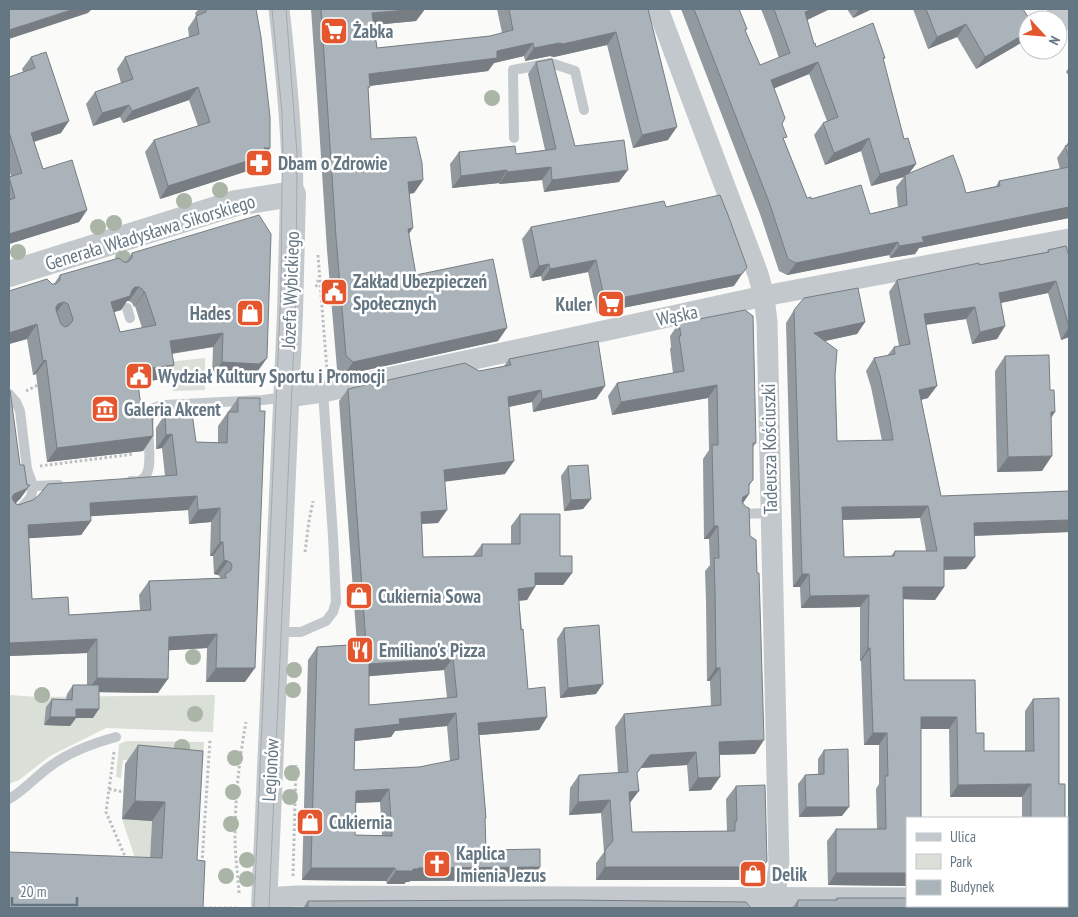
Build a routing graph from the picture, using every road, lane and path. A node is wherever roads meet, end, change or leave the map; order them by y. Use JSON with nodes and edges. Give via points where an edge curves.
{"nodes":[{"id":1,"x":279,"y":9,"type":"edge"},
{"id":2,"x":658,"y":9,"type":"edge"},
{"id":3,"x":1057,"y":9,"type":"edge"},
{"id":4,"x":1069,"y":20,"type":"edge"},
{"id":5,"x":584,"y":110,"type":"dead end"},
{"id":6,"x":514,"y":138,"type":"dead end"},
{"id":7,"x":293,"y":194,"type":"junction"},
{"id":8,"x":1069,"y":239,"type":"edge"},
{"id":9,"x":318,"y":255,"type":"dead end"},
{"id":10,"x":9,"y":274,"type":"edge"},
{"id":11,"x":764,"y":296,"type":"junction"},
{"id":12,"x":46,"y":384,"type":"edge"},
{"id":13,"x":38,"y":385,"type":"dead end"},
{"id":14,"x":329,"y":390,"type":"junction"},
{"id":15,"x":9,"y":394,"type":"edge"},
{"id":16,"x":287,"y":397,"type":"junction"},
{"id":17,"x":136,"y":454,"type":"edge"},
{"id":18,"x":28,"y":467,"type":"junction"},
{"id":19,"x":120,"y":482,"type":"edge"},
{"id":20,"x":71,"y":484,"type":"edge"},
{"id":21,"x":33,"y":486,"type":"junction"},
{"id":22,"x":313,"y":495,"type":"dead end"},
{"id":23,"x":9,"y":512,"type":"edge"},
{"id":24,"x":770,"y":513,"type":"junction"},
{"id":25,"x":740,"y":514,"type":"edge"},
{"id":26,"x":305,"y":557,"type":"dead end"},
{"id":27,"x":277,"y":632,"type":"junction"},
{"id":28,"x":116,"y":737,"type":"joint"},
{"id":29,"x":210,"y":739,"type":"dead end"},
{"id":30,"x":296,"y":762,"type":"dead end"},
{"id":31,"x":109,"y":789,"type":"junction"},
{"id":32,"x":124,"y":792,"type":"dead end"},
{"id":33,"x":9,"y":799,"type":"edge"},
{"id":34,"x":118,"y":859,"type":"edge"},
{"id":35,"x":127,"y":860,"type":"junction"},
{"id":36,"x":130,"y":868,"type":"edge"},
{"id":37,"x":201,"y":868,"type":"edge"},
{"id":38,"x":296,"y":884,"type":"dead end"},
{"id":39,"x":906,"y":898,"type":"edge"},
{"id":40,"x":265,"y":903,"type":"edge"},
{"id":41,"x":774,"y":903,"type":"edge"},
{"id":42,"x":191,"y":908,"type":"edge"},
{"id":43,"x":199,"y":908,"type":"edge"},
{"id":44,"x":239,"y":908,"type":"edge"}],
"edges":[{"from":1,"to":7,"type":"street","name":"Józefa Wybickiego","via":[[292,147]]},
{"from":2,"to":11,"type":"street","name":"Tadeusza Kościuszki"},
{"from":3,"to":4,"type":"street"},
{"from":5,"to":6,"type":"lane","via":[[575,71],[551,63],[513,70]]},
{"from":7,"to":10,"type":"street","name":"Generała Władysława Sikorskiego","via":[[236,202],[110,247],[38,269]]},
{"from":7,"to":16,"type":"street","name":"Józefa Wybickiego"},
{"from":8,"to":11,"type":"street","name":"Wąska"},
{"from":9,"to":14,"type":"path","via":[[327,372],[334,379]]},
{"from":11,"to":14,"type":"street","name":"Wąska"},
{"from":11,"to":24,"type":"street","name":"Tadeusza Kościuszki"},
{"from":12,"to":13,"type":"path"},
{"from":14,"to":16,"type":"street","name":"Wąska"},
{"from":14,"to":27,"type":"lane","via":[[336,602],[326,621],[301,632]]},
{"from":15,"to":18,"type":"lane","via":[[20,411]]},
{"from":16,"to":19,"type":"lane","via":[[155,407],[150,414],[150,468],[139,481]]},
{"from":16,"to":27,"type":"street","name":"Józefa Wybickiego"},
{"from":17,"to":18,"type":"path"},
{"from":18,"to":21,"type":"lane"},
{"from":20,"to":21,"type":"lane"},
{"from":21,"to":23,"type":"lane","via":[[31,497],[24,505]]},
{"from":22,"to":26,"type":"path"},
{"from":24,"to":25,"type":"lane"},
{"from":24,"to":41,"type":"street","name":"Tadeusza Kościuszki","via":[[779,867]]},
{"from":27,"to":40,"type":"street","name":"Legionów"},
{"from":28,"to":31,"type":"path"},
{"from":28,"to":33,"type":"lane","via":[[68,755]]},
{"from":29,"to":37,"type":"path"},
{"from":30,"to":38,"type":"path","via":[[293,876]]},
{"from":31,"to":32,"type":"path"},
{"from":31,"to":35,"type":"path","via":[[106,812]]},
{"from":34,"to":35,"type":"path"},
{"from":35,"to":36,"type":"path"},
{"from":39,"to":41,"type":"street"},
{"from":40,"to":41,"type":"street","via":[[297,896]]},
{"from":42,"to":43,"type":"path"},
{"from":43,"to":44,"type":"path"}]}
